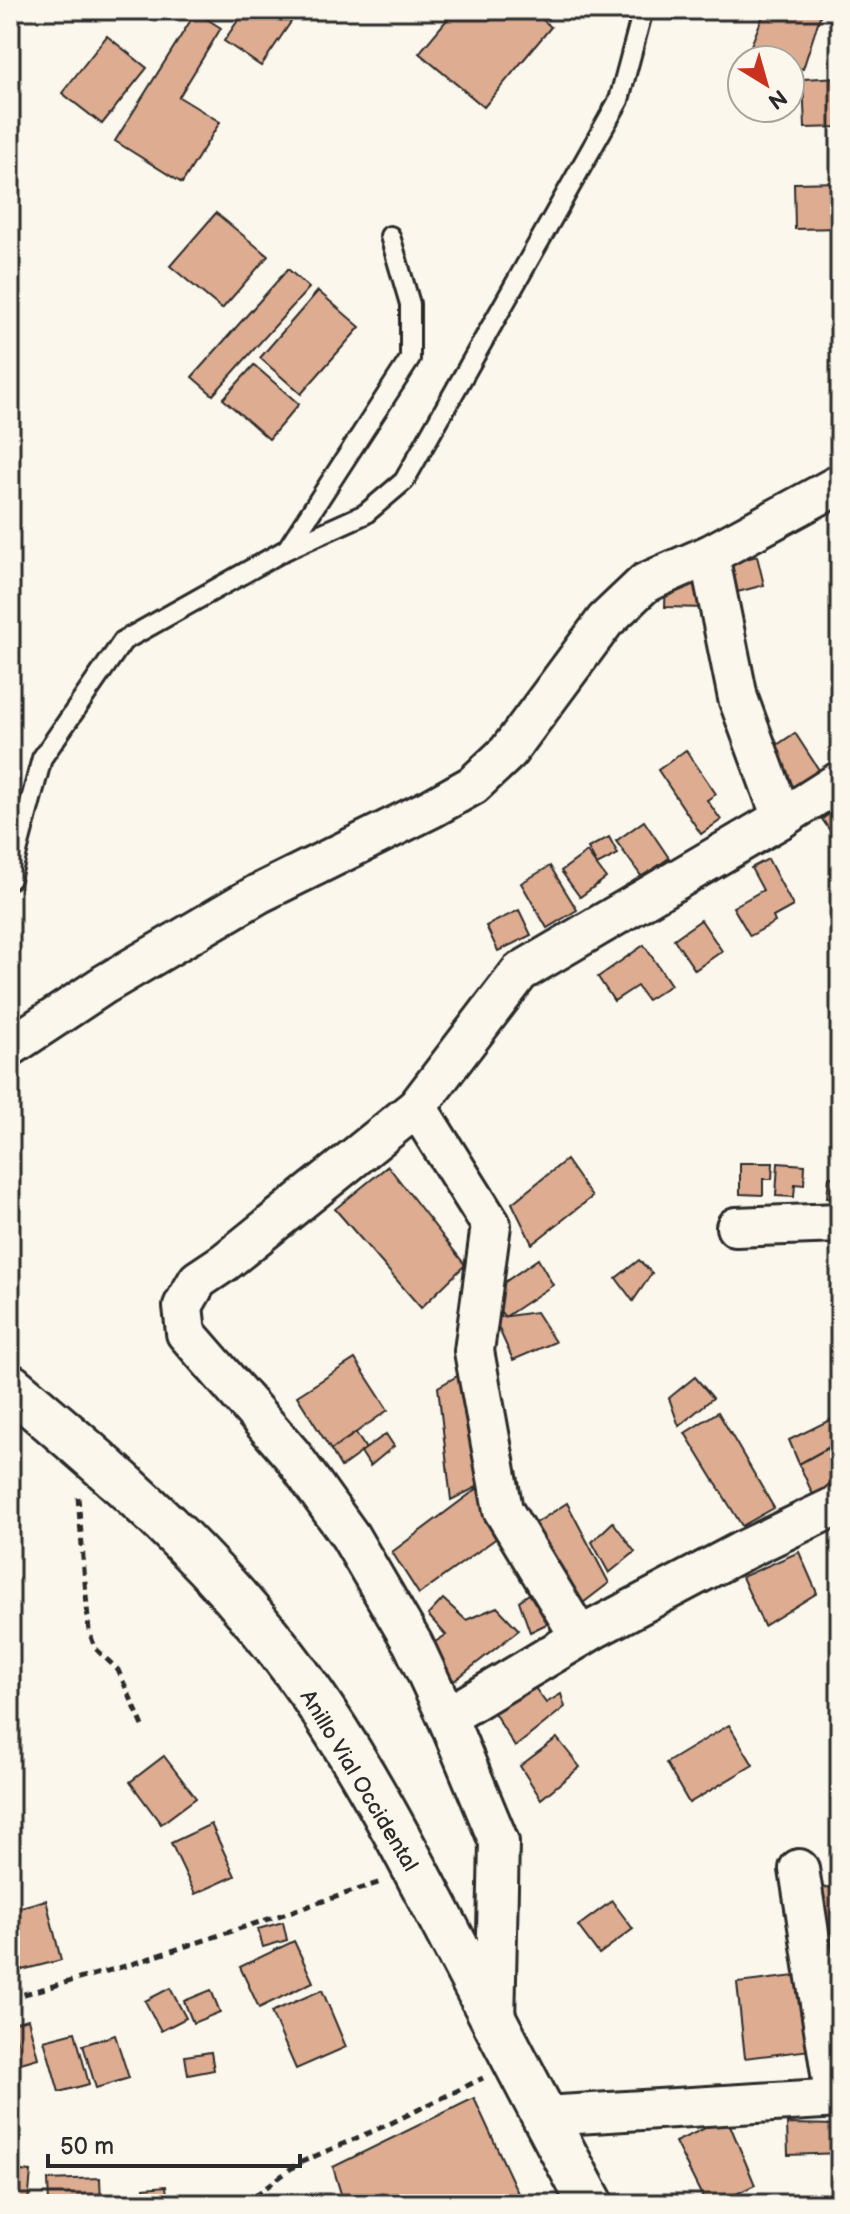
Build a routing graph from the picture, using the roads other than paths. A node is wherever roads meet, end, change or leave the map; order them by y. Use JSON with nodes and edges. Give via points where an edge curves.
{"nodes":[{"id":1,"x":643,"y":10,"type":"edge"},
{"id":2,"x":390,"y":236,"type":"dead end"},
{"id":3,"x":840,"y":484,"type":"edge"},
{"id":4,"x":287,"y":549,"type":"junction"},
{"id":5,"x":709,"y":555,"type":"junction"},
{"id":6,"x":840,"y":781,"type":"edge"},
{"id":7,"x":782,"y":818,"type":"junction"},
{"id":8,"x":10,"y":879,"type":"edge"},
{"id":9,"x":10,"y":1047,"type":"edge"},
{"id":10,"x":417,"y":1107,"type":"junction"},
{"id":11,"x":840,"y":1223,"type":"edge"},
{"id":12,"x":736,"y":1227,"type":"dead end"},
{"id":13,"x":10,"y":1386,"type":"edge"},
{"id":14,"x":840,"y":1504,"type":"edge"},
{"id":15,"x":580,"y":1637,"type":"junction"},
{"id":16,"x":447,"y":1717,"type":"junction"},
{"id":17,"x":799,"y":1869,"type":"dead end"},
{"id":18,"x":505,"y":2041,"type":"junction"},
{"id":19,"x":837,"y":2098,"type":"edge"},
{"id":20,"x":544,"y":2116,"type":"junction"},
{"id":21,"x":591,"y":2204,"type":"edge"}],
"edges":[{"from":1,"to":4,"type":"lane","via":[[619,100],[404,481],[365,514]]},
{"from":2,"to":4,"type":"lane","via":[[410,304],[410,359]]},
{"from":3,"to":5,"type":"street"},
{"from":4,"to":8,"type":"lane","via":[[123,641],[42,758]]},
{"from":5,"to":7,"type":"street","via":[[738,698]]},
{"from":5,"to":9,"type":"street","via":[[645,583],[605,621],[508,752],[473,785],[258,894]]},
{"from":6,"to":7,"type":"street"},
{"from":7,"to":10,"type":"street","via":[[520,972]]},
{"from":10,"to":15,"type":"street","via":[[491,1225],[474,1351],[503,1510]]},
{"from":10,"to":16,"type":"street","via":[[198,1280],[183,1306],[186,1333],[292,1455],[350,1536],[413,1644]]},
{"from":11,"to":12,"type":"street"},
{"from":13,"to":18,"type":"highway","name":"Anillo Vial Occidental","via":[[133,1491],[256,1622],[322,1709],[416,1871]]},
{"from":14,"to":15,"type":"street"},
{"from":15,"to":16,"type":"street"},
{"from":16,"to":18,"type":"street","via":[[499,1842]]},
{"from":17,"to":19,"type":"street"},
{"from":18,"to":20,"type":"highway","name":"Anillo Vial Occidental"},
{"from":19,"to":20,"type":"street"},
{"from":20,"to":21,"type":"highway","name":"Anillo Vial Occidental"}]}
